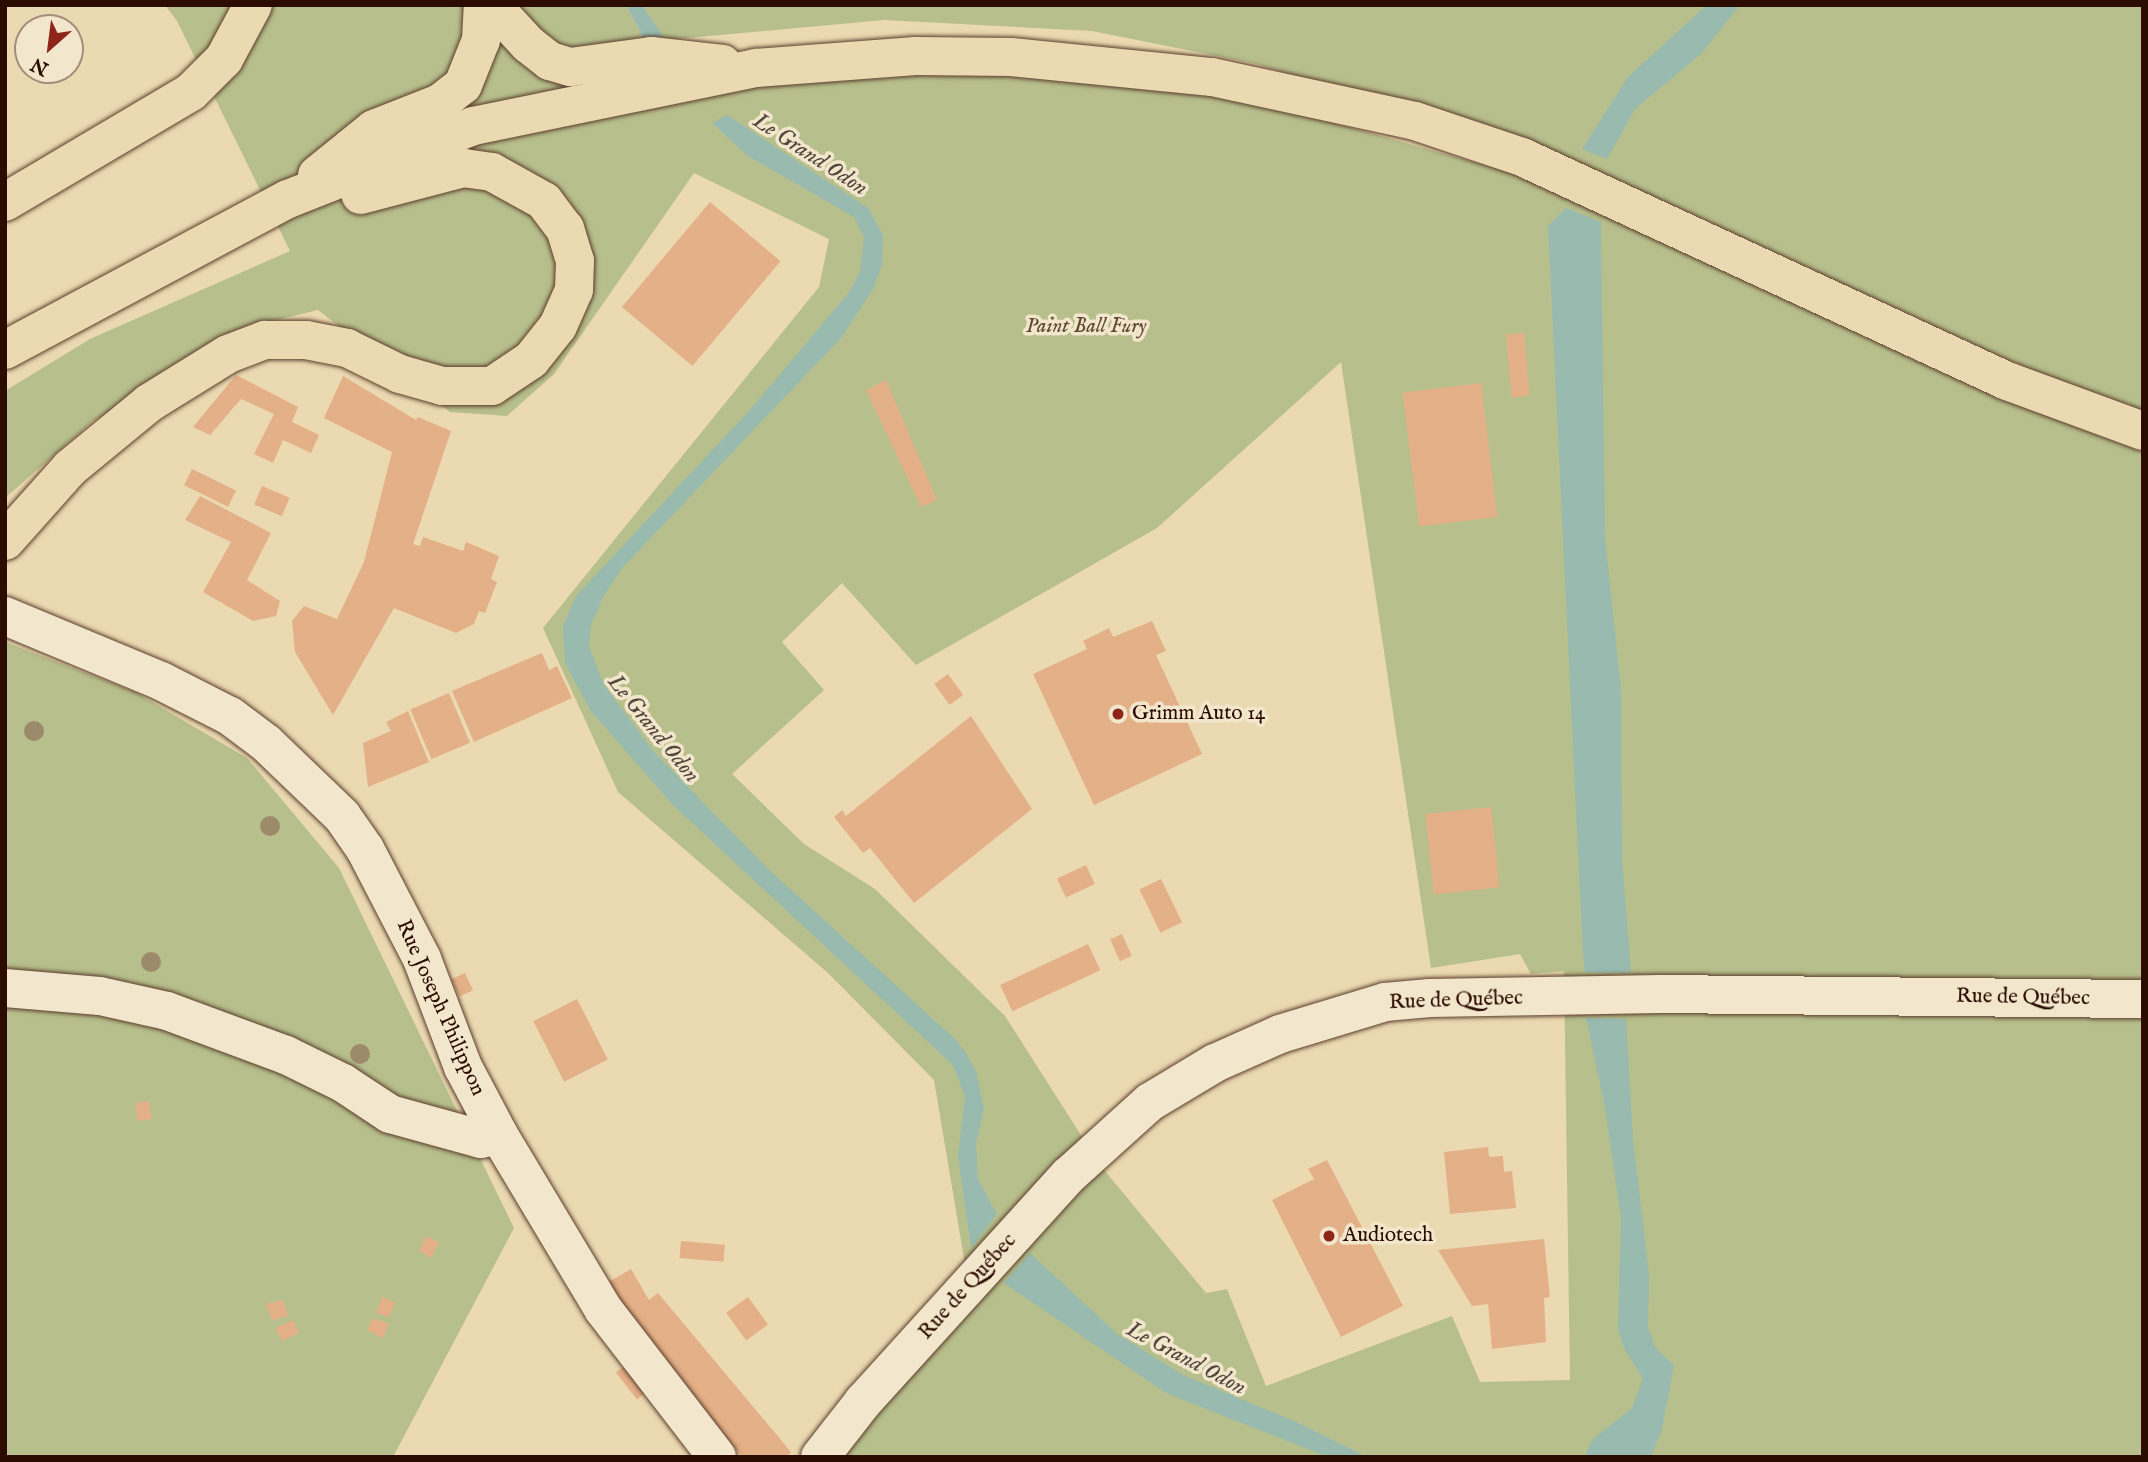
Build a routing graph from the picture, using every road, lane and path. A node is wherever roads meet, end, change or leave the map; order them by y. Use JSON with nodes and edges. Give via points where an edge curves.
{"nodes":[{"id":1,"x":253,"y":5,"type":"edge"},
{"id":2,"x":483,"y":5,"type":"edge"},
{"id":3,"x":492,"y":5,"type":"edge"},
{"id":4,"x":756,"y":68,"type":"junction"},
{"id":5,"x":288,"y":199,"type":"junction"},
{"id":6,"x":5,"y":202,"type":"edge"},
{"id":7,"x":5,"y":350,"type":"edge"},
{"id":8,"x":2143,"y":431,"type":"edge"},
{"id":9,"x":5,"y":541,"type":"edge"},
{"id":10,"x":5,"y":616,"type":"edge"},
{"id":11,"x":5,"y":988,"type":"edge"},
{"id":12,"x":2143,"y":999,"type":"edge"},
{"id":13,"x":499,"y":1135,"type":"junction"},
{"id":14,"x":717,"y":1457,"type":"edge"},
{"id":15,"x":820,"y":1457,"type":"edge"}],
"edges":[{"from":1,"to":6,"type":"main road","via":[[224,59],[191,92]]},
{"from":2,"to":5,"type":"main road","via":[[481,40],[463,85],[440,103],[374,129]]},
{"from":3,"to":4,"type":"main road","via":[[539,52],[569,67],[651,56]]},
{"from":4,"to":5,"type":"main road","via":[[473,126]]},
{"from":4,"to":8,"type":"main road","via":[[916,56],[1075,61],[1212,77],[1415,121],[1522,157],[2007,381]]},
{"from":5,"to":7,"type":"main road"},
{"from":5,"to":9,"type":"main road","via":[[358,196],[464,168],[492,172],[544,201],[565,229],[575,261],[574,290],[558,326],[531,360],[492,386],[442,386],[400,374],[347,348],[306,340],[265,341],[228,354],[149,403],[70,468]]},
{"from":10,"to":13,"type":"street","name":"Rue Joseph Philippon","via":[[161,681],[230,716],[266,743],[342,816],[365,849],[422,959],[463,1067]]},
{"from":11,"to":13,"type":"street","via":[[100,996],[167,1012],[286,1055],[343,1083],[390,1114],[481,1139]]},
{"from":12,"to":15,"type":"street","name":"Rue de Québec","via":[[1660,994],[1385,1002],[1280,1034],[1215,1063],[1150,1102],[1068,1176],[863,1402]]},
{"from":13,"to":14,"type":"street","name":"Rue Joseph Philippon","via":[[603,1309]]}]}
